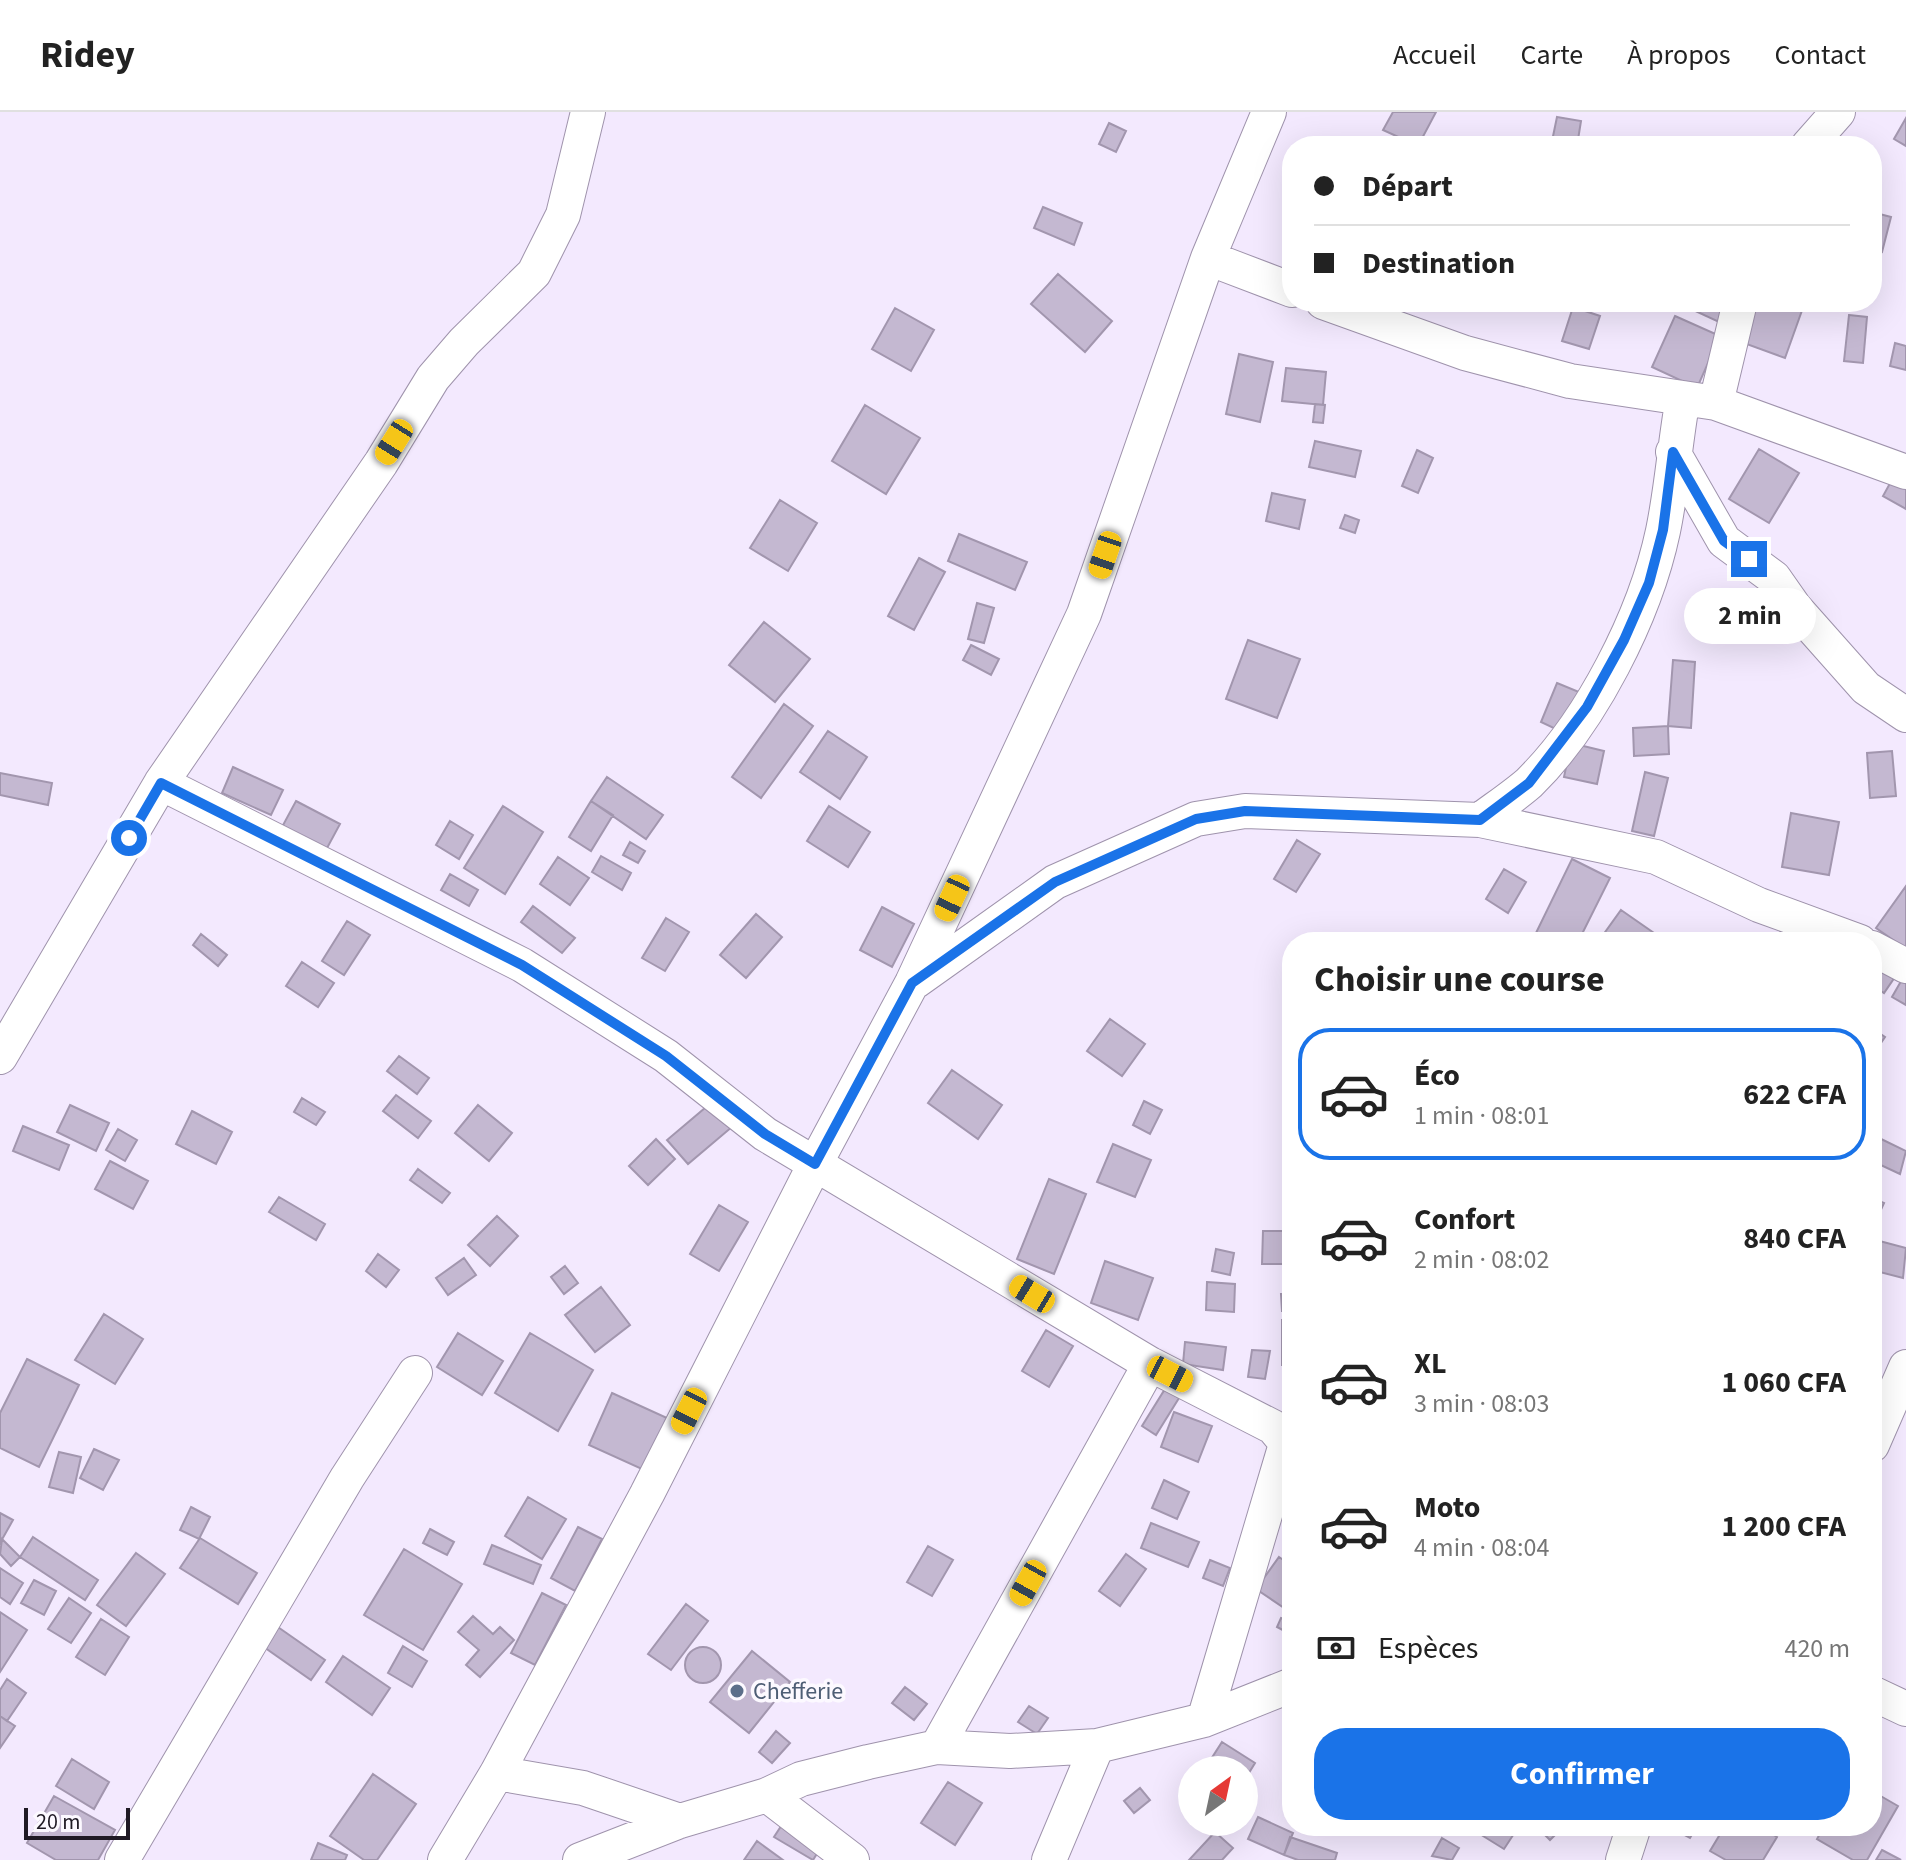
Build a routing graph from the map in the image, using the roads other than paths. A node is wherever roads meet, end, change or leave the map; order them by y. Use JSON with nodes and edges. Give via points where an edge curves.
{"nodes":[{"id":1,"x":588,"y":112,"type":"edge"},
{"id":2,"x":1269,"y":112,"type":"edge"},
{"id":3,"x":1838,"y":112,"type":"edge"},
{"id":4,"x":1817,"y":136,"type":"edge"},
{"id":5,"x":1208,"y":258,"type":"junction"},
{"id":6,"x":1282,"y":286,"type":"edge"},
{"id":7,"x":1351,"y":312,"type":"edge"},
{"id":8,"x":1736,"y":312,"type":"edge"},
{"id":9,"x":1699,"y":400,"type":"junction"},
{"id":10,"x":1673,"y":452,"type":"junction"},
{"id":11,"x":1906,"y":472,"type":"edge"},
{"id":12,"x":1906,"y":715,"type":"edge"},
{"id":13,"x":161,"y":783,"type":"junction"},
{"id":14,"x":1480,"y":820,"type":"junction"},
{"id":15,"x":1830,"y":932,"type":"edge"},
{"id":16,"x":1882,"y":955,"type":"edge"},
{"id":17,"x":1906,"y":966,"type":"edge"},
{"id":18,"x":912,"y":983,"type":"junction"},
{"id":19,"x":0,"y":1057,"type":"edge"},
{"id":20,"x":815,"y":1164,"type":"junction"},
{"id":21,"x":1150,"y":1364,"type":"junction"},
{"id":22,"x":1906,"y":1367,"type":"edge"},
{"id":23,"x":415,"y":1373,"type":"dead end"},
{"id":24,"x":1882,"y":1422,"type":"edge"},
{"id":25,"x":1282,"y":1438,"type":"edge"},
{"id":26,"x":1282,"y":1469,"type":"edge"},
{"id":27,"x":1282,"y":1689,"type":"edge"},
{"id":28,"x":1882,"y":1698,"type":"edge"},
{"id":29,"x":1906,"y":1709,"type":"edge"},
{"id":30,"x":1204,"y":1720,"type":"junction"},
{"id":31,"x":1097,"y":1746,"type":"junction"},
{"id":32,"x":937,"y":1747,"type":"junction"},
{"id":33,"x":497,"y":1773,"type":"junction"},
{"id":34,"x":767,"y":1795,"type":"junction"},
{"id":35,"x":680,"y":1821,"type":"junction"},
{"id":36,"x":1631,"y":1836,"type":"edge"},
{"id":37,"x":122,"y":1860,"type":"edge"},
{"id":38,"x":445,"y":1860,"type":"edge"},
{"id":39,"x":580,"y":1860,"type":"edge"},
{"id":40,"x":852,"y":1860,"type":"edge"},
{"id":41,"x":1049,"y":1860,"type":"edge"},
{"id":42,"x":1623,"y":1860,"type":"edge"}],
"edges":[{"from":1,"to":13,"type":"street","via":[[563,215],[534,273],[433,378],[381,463]]},
{"from":2,"to":5,"type":"street"},
{"from":3,"to":4,"type":"street"},
{"from":5,"to":6,"type":"street"},
{"from":5,"to":18,"type":"street","via":[[1084,614]]},
{"from":7,"to":9,"type":"street","via":[[1465,353],[1555,377]]},
{"from":8,"to":9,"type":"street"},
{"from":9,"to":10,"type":"street"},
{"from":9,"to":11,"type":"street"},
{"from":10,"to":12,"type":"street","via":[[1724,541],[1774,578],[1866,688]]},
{"from":10,"to":14,"type":"street","via":[[1663,530],[1649,583],[1624,640],[1587,707],[1529,783]]},
{"from":13,"to":19,"type":"street"},
{"from":13,"to":20,"type":"street","via":[[522,965],[666,1056],[765,1134]]},
{"from":14,"to":15,"type":"street","via":[[1656,857]]},
{"from":14,"to":18,"type":"street","via":[[1245,811],[1196,819],[1055,882]]},
{"from":16,"to":17,"type":"street"},
{"from":18,"to":20,"type":"street"},
{"from":20,"to":21,"type":"street"},
{"from":20,"to":33,"type":"street"},
{"from":21,"to":25,"type":"street","via":[[1273,1427]]},
{"from":21,"to":32,"type":"street"},
{"from":22,"to":24,"type":"street"},
{"from":23,"to":37,"type":"street","via":[[347,1478]]},
{"from":26,"to":30,"type":"street"},
{"from":27,"to":30,"type":"street"},
{"from":28,"to":29,"type":"street"},
{"from":30,"to":31,"type":"street"},
{"from":31,"to":32,"type":"street","via":[[1010,1751]]},
{"from":31,"to":41,"type":"street"},
{"from":32,"to":34,"type":"street","via":[[801,1779]]},
{"from":33,"to":35,"type":"street","via":[[583,1788]]},
{"from":33,"to":38,"type":"street"},
{"from":34,"to":35,"type":"street"},
{"from":34,"to":40,"type":"street"},
{"from":35,"to":39,"type":"street"},
{"from":36,"to":42,"type":"street"}]}
